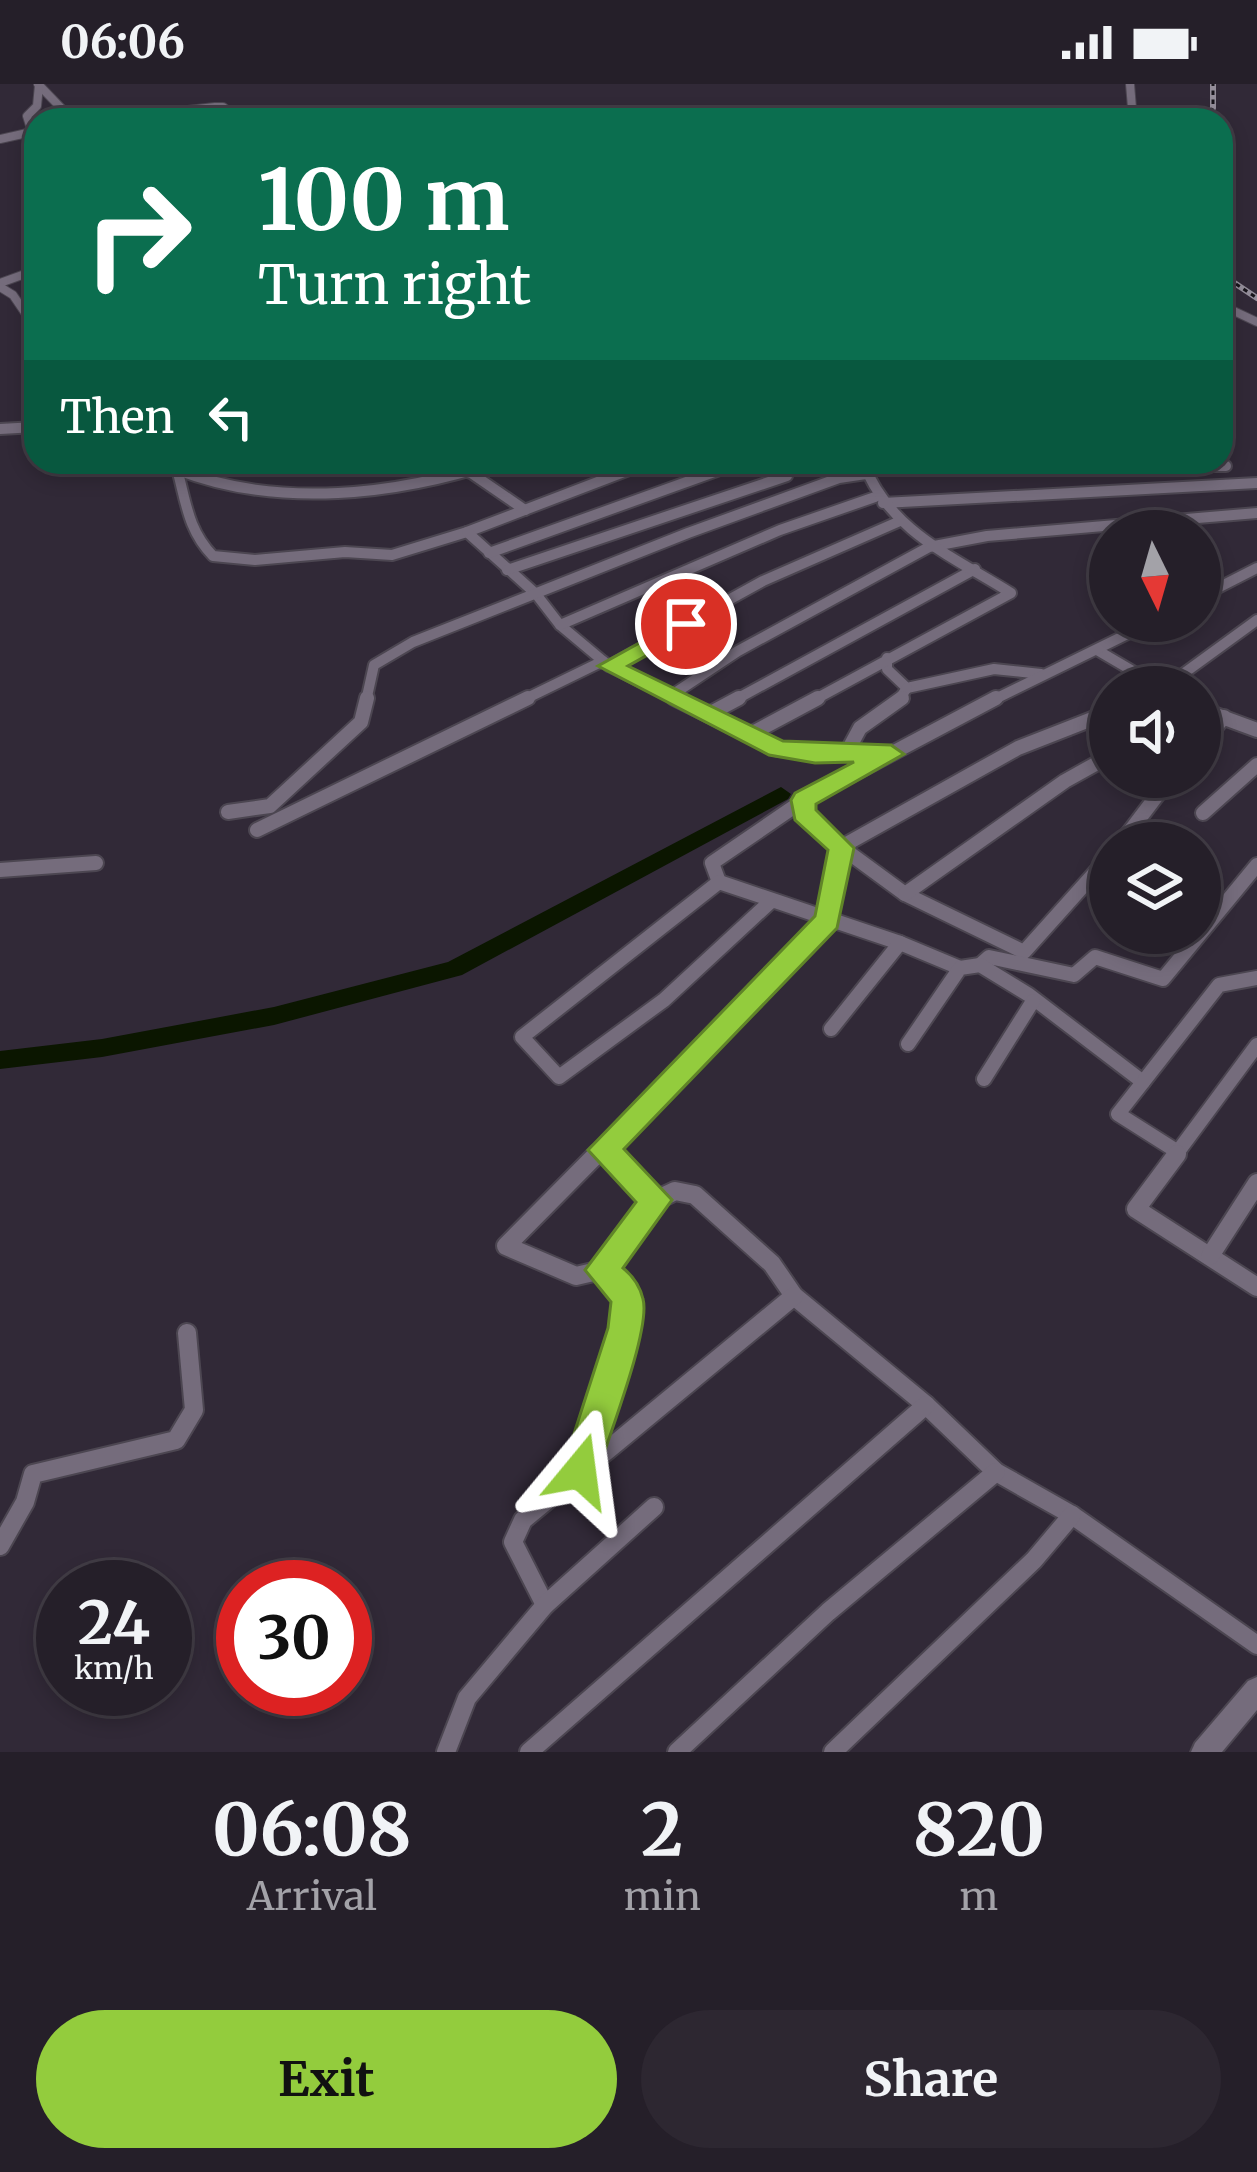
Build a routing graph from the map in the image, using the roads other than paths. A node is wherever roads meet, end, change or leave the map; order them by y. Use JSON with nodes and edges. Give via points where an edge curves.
{"nodes":[{"id":1,"x":38,"y":84,"type":"edge"},
{"id":2,"x":62,"y":108,"type":"edge"},
{"id":3,"x":0,"y":285,"type":"edge"},
{"id":4,"x":24,"y":311,"type":"edge"},
{"id":5,"x":180,"y":474,"type":"edge"},
{"id":6,"x":193,"y":474,"type":"edge"},
{"id":7,"x":459,"y":474,"type":"edge"},
{"id":8,"x":474,"y":474,"type":"edge"},
{"id":9,"x":618,"y":474,"type":"edge"},
{"id":10,"x":709,"y":474,"type":"edge"},
{"id":11,"x":848,"y":474,"type":"edge"},
{"id":12,"x":867,"y":474,"type":"edge"},
{"id":13,"x":1053,"y":474,"type":"edge"},
{"id":14,"x":1231,"y":474,"type":"edge"},
{"id":15,"x":787,"y":476,"type":"dead end"},
{"id":16,"x":1236,"y":483,"type":"junction"},
{"id":17,"x":1257,"y":483,"type":"edge"},
{"id":18,"x":1055,"y":496,"type":"junction"},
{"id":19,"x":879,"y":500,"type":"junction"},
{"id":20,"x":524,"y":510,"type":"junction"},
{"id":21,"x":1257,"y":513,"type":"edge"},
{"id":22,"x":900,"y":521,"type":"junction"},
{"id":23,"x":467,"y":532,"type":"junction"},
{"id":24,"x":929,"y":547,"type":"junction"},
{"id":25,"x":489,"y":554,"type":"junction"},
{"id":26,"x":1257,"y":568,"type":"edge"},
{"id":27,"x":975,"y":569,"type":"junction"},
{"id":28,"x":508,"y":570,"type":"junction"},
{"id":29,"x":1221,"y":586,"type":"edge"},
{"id":30,"x":536,"y":594,"type":"junction"},
{"id":31,"x":1257,"y":620,"type":"edge"},
{"id":32,"x":560,"y":625,"type":"junction"},
{"id":33,"x":1113,"y":642,"type":"edge"},
{"id":34,"x":1097,"y":650,"type":"junction"},
{"id":35,"x":887,"y":658,"type":"junction"},
{"id":36,"x":606,"y":664,"type":"junction"},
{"id":37,"x":1126,"y":666,"type":"edge"},
{"id":38,"x":1192,"y":666,"type":"edge"},
{"id":39,"x":1041,"y":674,"type":"junction"},
{"id":40,"x":907,"y":688,"type":"junction"},
{"id":41,"x":672,"y":695,"type":"junction"},
{"id":42,"x":711,"y":713,"type":"junction"},
{"id":43,"x":1221,"y":716,"type":"edge"},
{"id":44,"x":1224,"y":717,"type":"junction"},
{"id":45,"x":1089,"y":720,"type":"edge"},
{"id":46,"x":1221,"y":721,"type":"edge"},
{"id":47,"x":1257,"y":730,"type":"edge"},
{"id":48,"x":748,"y":735,"type":"junction"},
{"id":49,"x":846,"y":754,"type":"junction"},
{"id":50,"x":891,"y":754,"type":"junction"},
{"id":51,"x":1257,"y":765,"type":"edge"},
{"id":52,"x":1089,"y":768,"type":"edge"},
{"id":53,"x":1155,"y":798,"type":"edge"},
{"id":54,"x":804,"y":800,"type":"junction"},
{"id":55,"x":228,"y":812,"type":"dead end"},
{"id":56,"x":1203,"y":813,"type":"dead end"},
{"id":57,"x":1137,"y":822,"type":"edge"},
{"id":58,"x":257,"y":830,"type":"dead end"},
{"id":59,"x":841,"y":848,"type":"junction"},
{"id":60,"x":96,"y":862,"type":"dead end"},
{"id":61,"x":1257,"y":865,"type":"edge"},
{"id":62,"x":0,"y":870,"type":"edge"},
{"id":63,"x":1089,"y":879,"type":"edge"},
{"id":64,"x":719,"y":882,"type":"junction"},
{"id":65,"x":905,"y":894,"type":"junction"},
{"id":66,"x":770,"y":902,"type":"junction"},
{"id":67,"x":828,"y":921,"type":"junction"},
{"id":68,"x":900,"y":943,"type":"junction"},
{"id":69,"x":980,"y":965,"type":"junction"},
{"id":70,"x":960,"y":968,"type":"junction"},
{"id":71,"x":1257,"y":978,"type":"edge"},
{"id":72,"x":1033,"y":1000,"type":"junction"},
{"id":73,"x":831,"y":1029,"type":"dead end"},
{"id":74,"x":908,"y":1044,"type":"dead end"},
{"id":75,"x":1257,"y":1045,"type":"edge"},
{"id":76,"x":984,"y":1079,"type":"dead end"},
{"id":77,"x":1143,"y":1082,"type":"junction"},
{"id":78,"x":603,"y":1150,"type":"junction"},
{"id":79,"x":1178,"y":1152,"type":"junction"},
{"id":80,"x":1257,"y":1183,"type":"edge"},
{"id":81,"x":656,"y":1200,"type":"junction"},
{"id":82,"x":1210,"y":1256,"type":"junction"},
{"id":83,"x":602,"y":1270,"type":"junction"},
{"id":84,"x":1257,"y":1287,"type":"edge"},
{"id":85,"x":794,"y":1296,"type":"junction"},
{"id":86,"x":187,"y":1333,"type":"dead end"},
{"id":87,"x":926,"y":1406,"type":"junction"},
{"id":88,"x":580,"y":1471,"type":"junction"},
{"id":89,"x":997,"y":1472,"type":"junction"},
{"id":90,"x":654,"y":1507,"type":"dead end"},
{"id":91,"x":1072,"y":1515,"type":"junction"},
{"id":92,"x":0,"y":1546,"type":"edge"},
{"id":93,"x":545,"y":1605,"type":"junction"},
{"id":94,"x":1257,"y":1645,"type":"edge"},
{"id":95,"x":1257,"y":1690,"type":"edge"},
{"id":96,"x":446,"y":1752,"type":"edge"},
{"id":97,"x":529,"y":1752,"type":"edge"},
{"id":98,"x":677,"y":1752,"type":"edge"},
{"id":99,"x":832,"y":1752,"type":"edge"},
{"id":100,"x":1204,"y":1752,"type":"edge"}],
"edges":[{"from":1,"to":2,"type":"street"},
{"from":3,"to":4,"type":"street"},
{"from":5,"to":23,"type":"street","via":[[185,523],[213,556],[392,555]]},
{"from":6,"to":7,"type":"street","via":[[253,494]]},
{"from":8,"to":20,"type":"street"},
{"from":9,"to":20,"type":"street"},
{"from":10,"to":25,"type":"street"},
{"from":11,"to":30,"type":"street"},
{"from":12,"to":19,"type":"street"},
{"from":13,"to":18,"type":"street"},
{"from":14,"to":16,"type":"street"},
{"from":15,"to":28,"type":"street"},
{"from":16,"to":17,"type":"street"},
{"from":16,"to":18,"type":"street"},
{"from":18,"to":19,"type":"street"},
{"from":19,"to":22,"type":"street"},
{"from":19,"to":32,"type":"street","via":[[780,530]]},
{"from":20,"to":23,"type":"street"},
{"from":21,"to":24,"type":"street"},
{"from":22,"to":24,"type":"street"},
{"from":22,"to":36,"type":"street"},
{"from":23,"to":25,"type":"street"},
{"from":24,"to":27,"type":"street"},
{"from":24,"to":41,"type":"street"},
{"from":25,"to":28,"type":"street"},
{"from":26,"to":29,"type":"street"},
{"from":27,"to":35,"type":"street","via":[[1011,593]]},
{"from":27,"to":42,"type":"street"},
{"from":28,"to":30,"type":"street"},
{"from":30,"to":32,"type":"street"},
{"from":30,"to":55,"type":"street","via":[[374,665],[361,722],[270,806]]},
{"from":31,"to":38,"type":"street"},
{"from":32,"to":36,"type":"street"},
{"from":33,"to":34,"type":"street"},
{"from":34,"to":37,"type":"street"},
{"from":34,"to":39,"type":"street"},
{"from":35,"to":40,"type":"street","via":[[887,669]]},
{"from":35,"to":48,"type":"street"},
{"from":36,"to":41,"type":"street"},
{"from":36,"to":58,"type":"street"},
{"from":39,"to":40,"type":"street","via":[[994,668]]},
{"from":39,"to":50,"type":"street"},
{"from":40,"to":49,"type":"street","via":[[857,731]]},
{"from":41,"to":42,"type":"street"},
{"from":42,"to":48,"type":"street"},
{"from":43,"to":44,"type":"street"},
{"from":44,"to":46,"type":"street"},
{"from":44,"to":47,"type":"street"},
{"from":45,"to":59,"type":"street","via":[[1018,748]]},
{"from":48,"to":49,"type":"street","via":[[778,749]]},
{"from":49,"to":50,"type":"street"},
{"from":50,"to":54,"type":"street"},
{"from":51,"to":56,"type":"street"},
{"from":52,"to":65,"type":"street"},
{"from":53,"to":57,"type":"street"},
{"from":54,"to":59,"type":"street","via":[[804,814]]},
{"from":54,"to":64,"type":"street","via":[[712,863]]},
{"from":59,"to":65,"type":"street"},
{"from":59,"to":67,"type":"street"},
{"from":60,"to":62,"type":"street"},
{"from":61,"to":69,"type":"street","via":[[1163,979],[1095,957],[1074,974],[989,957]]},
{"from":63,"to":65,"type":"street","via":[[1024,952]]},
{"from":64,"to":66,"type":"street"},
{"from":64,"to":66,"type":"street","via":[[522,1037],[559,1077],[664,1000]]},
{"from":66,"to":67,"type":"street"},
{"from":67,"to":68,"type":"street"},
{"from":67,"to":78,"type":"street"},
{"from":68,"to":70,"type":"street"},
{"from":68,"to":73,"type":"street"},
{"from":69,"to":70,"type":"street"},
{"from":69,"to":72,"type":"street"},
{"from":70,"to":74,"type":"street"},
{"from":71,"to":77,"type":"street","via":[[1219,986]]},
{"from":72,"to":76,"type":"street"},
{"from":72,"to":77,"type":"street"},
{"from":75,"to":79,"type":"street"},
{"from":77,"to":79,"type":"street","via":[[1118,1114]]},
{"from":78,"to":81,"type":"street"},
{"from":78,"to":83,"type":"street","via":[[506,1246],[576,1276]]},
{"from":79,"to":82,"type":"street","via":[[1136,1209]]},
{"from":80,"to":82,"type":"street"},
{"from":81,"to":83,"type":"street"},
{"from":81,"to":85,"type":"street","via":[[668,1191],[695,1195],[772,1264]]},
{"from":82,"to":84,"type":"street"},
{"from":83,"to":88,"type":"street","via":[[622,1288],[627,1315]]},
{"from":85,"to":87,"type":"street"},
{"from":85,"to":88,"type":"street"},
{"from":86,"to":92,"type":"street","via":[[194,1410],[176,1440],[33,1474]]},
{"from":87,"to":89,"type":"street"},
{"from":87,"to":97,"type":"street"},
{"from":88,"to":93,"type":"street","via":[[523,1520],[514,1543]]},
{"from":89,"to":91,"type":"street"},
{"from":89,"to":98,"type":"street"},
{"from":90,"to":93,"type":"street"},
{"from":91,"to":94,"type":"street"},
{"from":91,"to":99,"type":"street","via":[[1034,1561]]},
{"from":93,"to":96,"type":"street","via":[[466,1698]]},
{"from":95,"to":100,"type":"street"}]}
